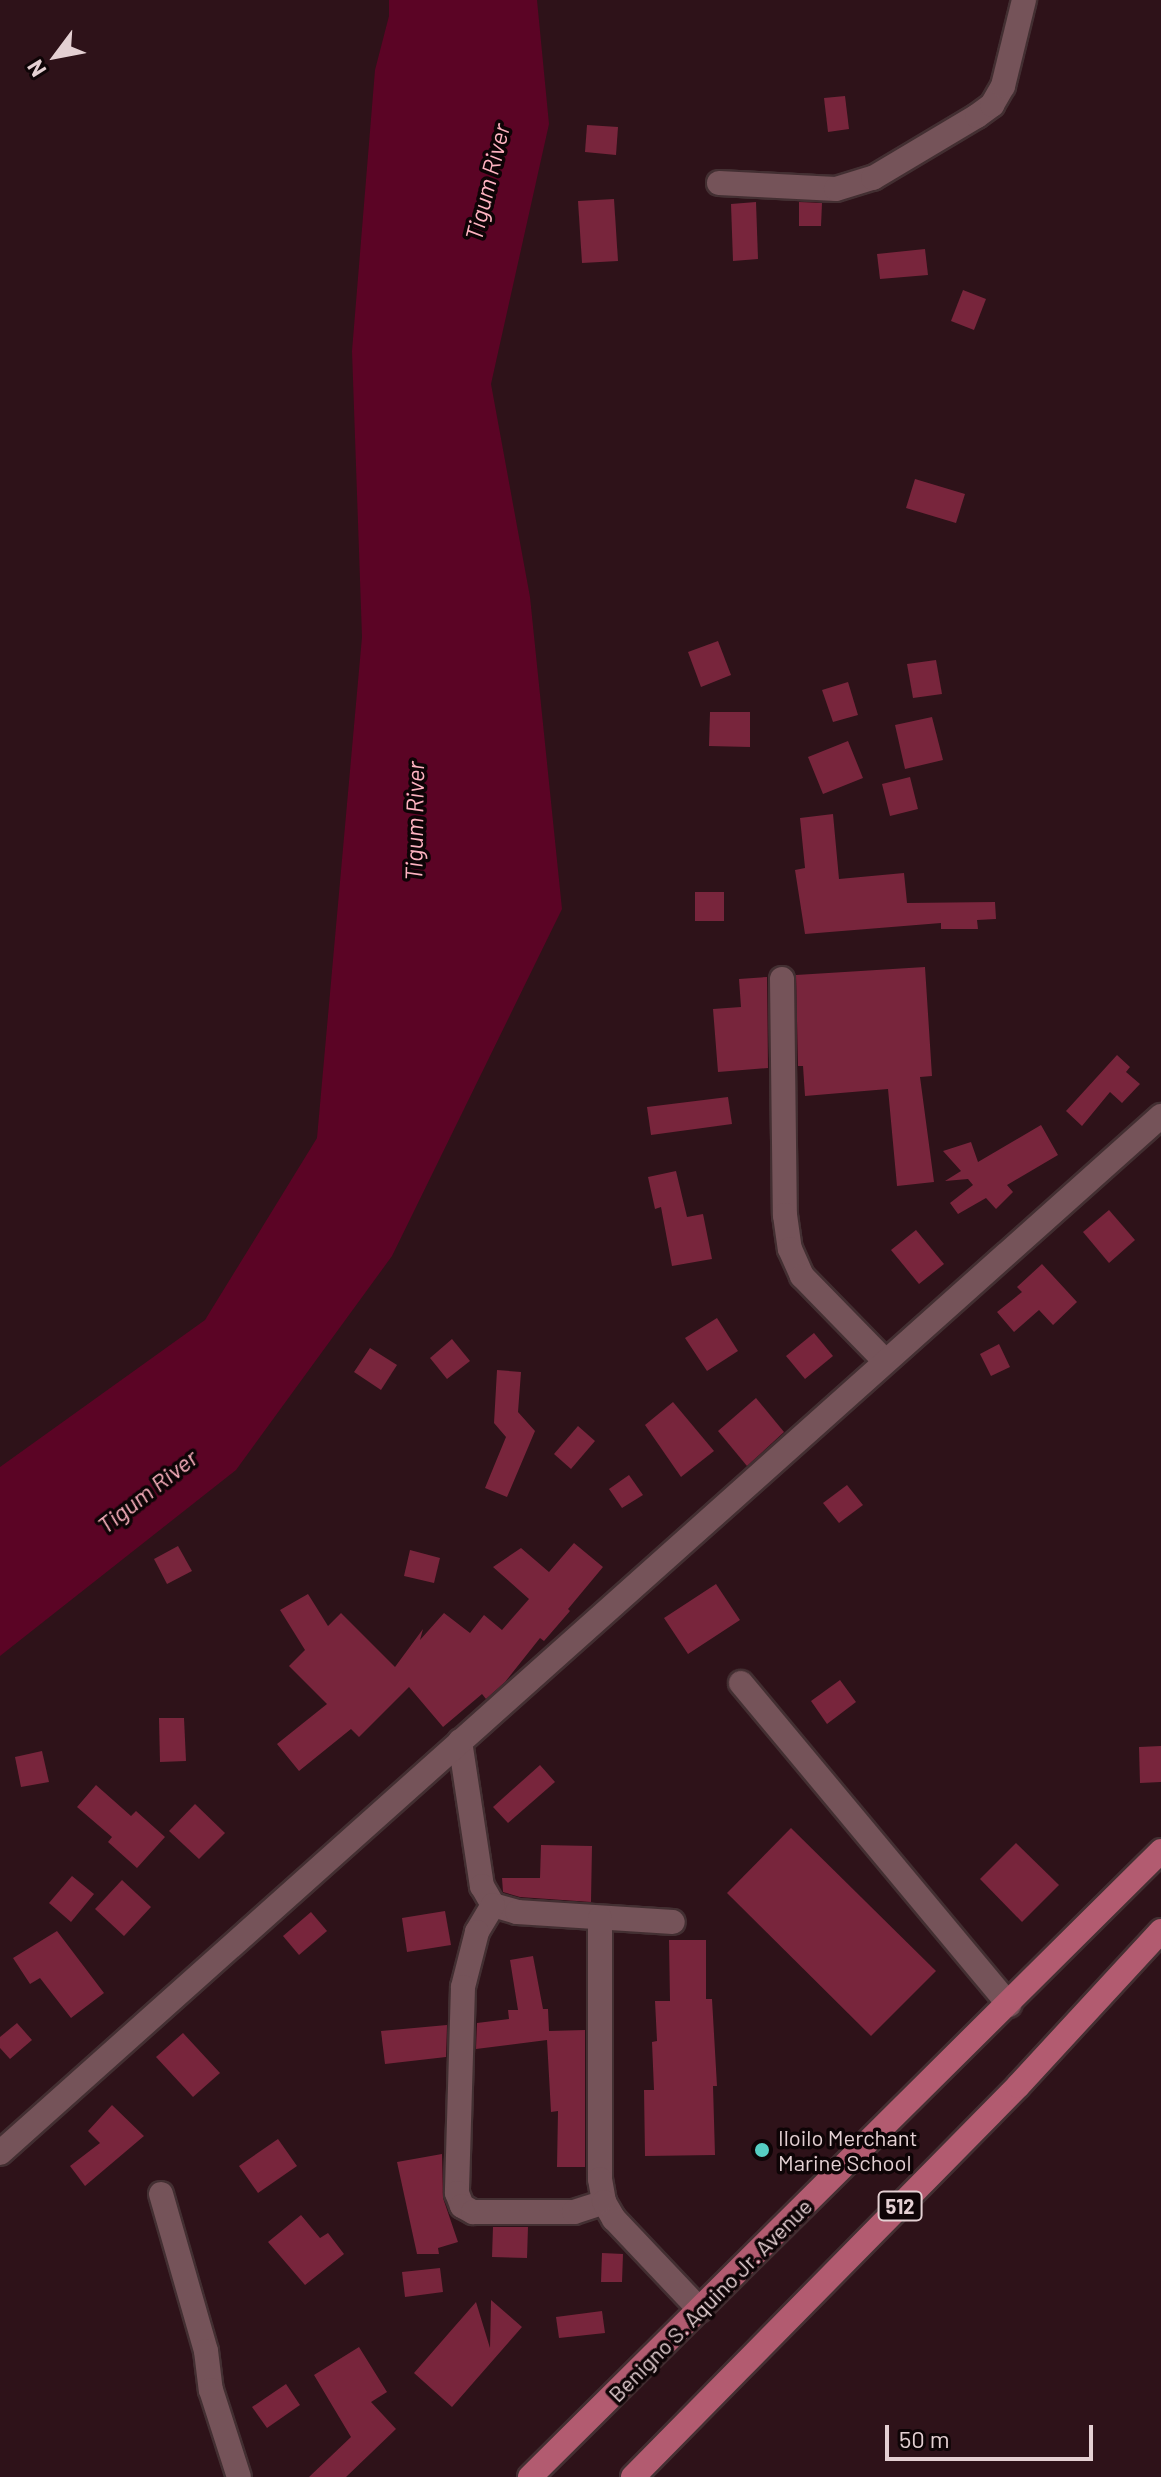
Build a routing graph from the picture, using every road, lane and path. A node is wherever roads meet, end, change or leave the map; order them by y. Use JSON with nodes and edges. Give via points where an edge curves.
{"nodes":[{"id":1,"x":1024,"y":0,"type":"edge"},
{"id":2,"x":719,"y":183,"type":"dead end"},
{"id":3,"x":782,"y":979,"type":"dead end"},
{"id":4,"x":1161,"y":1116,"type":"edge"},
{"id":5,"x":885,"y":1361,"type":"junction"},
{"id":6,"x":741,"y":1683,"type":"dead end"},
{"id":7,"x":460,"y":1741,"type":"junction"},
{"id":8,"x":1161,"y":1851,"type":"edge"},
{"id":9,"x":493,"y":1905,"type":"junction"},
{"id":10,"x":600,"y":1918,"type":"junction"},
{"id":11,"x":673,"y":1922,"type":"dead end"},
{"id":12,"x":1161,"y":1931,"type":"edge"},
{"id":13,"x":1009,"y":2005,"type":"junction"},
{"id":14,"x":0,"y":2153,"type":"edge"},
{"id":15,"x":161,"y":2194,"type":"dead end"},
{"id":16,"x":604,"y":2202,"type":"junction"},
{"id":17,"x":700,"y":2310,"type":"junction"},
{"id":18,"x":239,"y":2477,"type":"edge"},
{"id":19,"x":530,"y":2477,"type":"edge"},
{"id":20,"x":633,"y":2477,"type":"edge"}],
"edges":[{"from":1,"to":2,"type":"street","via":[[1003,86],[992,105],[977,116],[873,178],[836,189]]},
{"from":3,"to":5,"type":"street","via":[[790,1249],[802,1276]]},
{"from":4,"to":5,"type":"street"},
{"from":5,"to":7,"type":"street"},
{"from":6,"to":13,"type":"street"},
{"from":7,"to":9,"type":"street","via":[[482,1886]]},
{"from":7,"to":14,"type":"street"},
{"from":8,"to":13,"type":"main road","name":"Benigno S. Aquino Jr. Avenue"},
{"from":9,"to":10,"type":"street","via":[[517,1912]]},
{"from":9,"to":16,"type":"street","via":[[477,1932],[463,1987],[457,2193],[462,2206],[473,2212],[574,2212]]},
{"from":10,"to":11,"type":"street"},
{"from":10,"to":16,"type":"street"},
{"from":12,"to":20,"type":"main road","number":"512","via":[[1018,2086]]},
{"from":13,"to":17,"type":"main road","name":"Benigno S. Aquino Jr. Avenue"},
{"from":15,"to":18,"type":"street"},
{"from":16,"to":17,"type":"street"},
{"from":17,"to":19,"type":"main road","name":"Benigno S. Aquino Jr. Avenue"}]}
